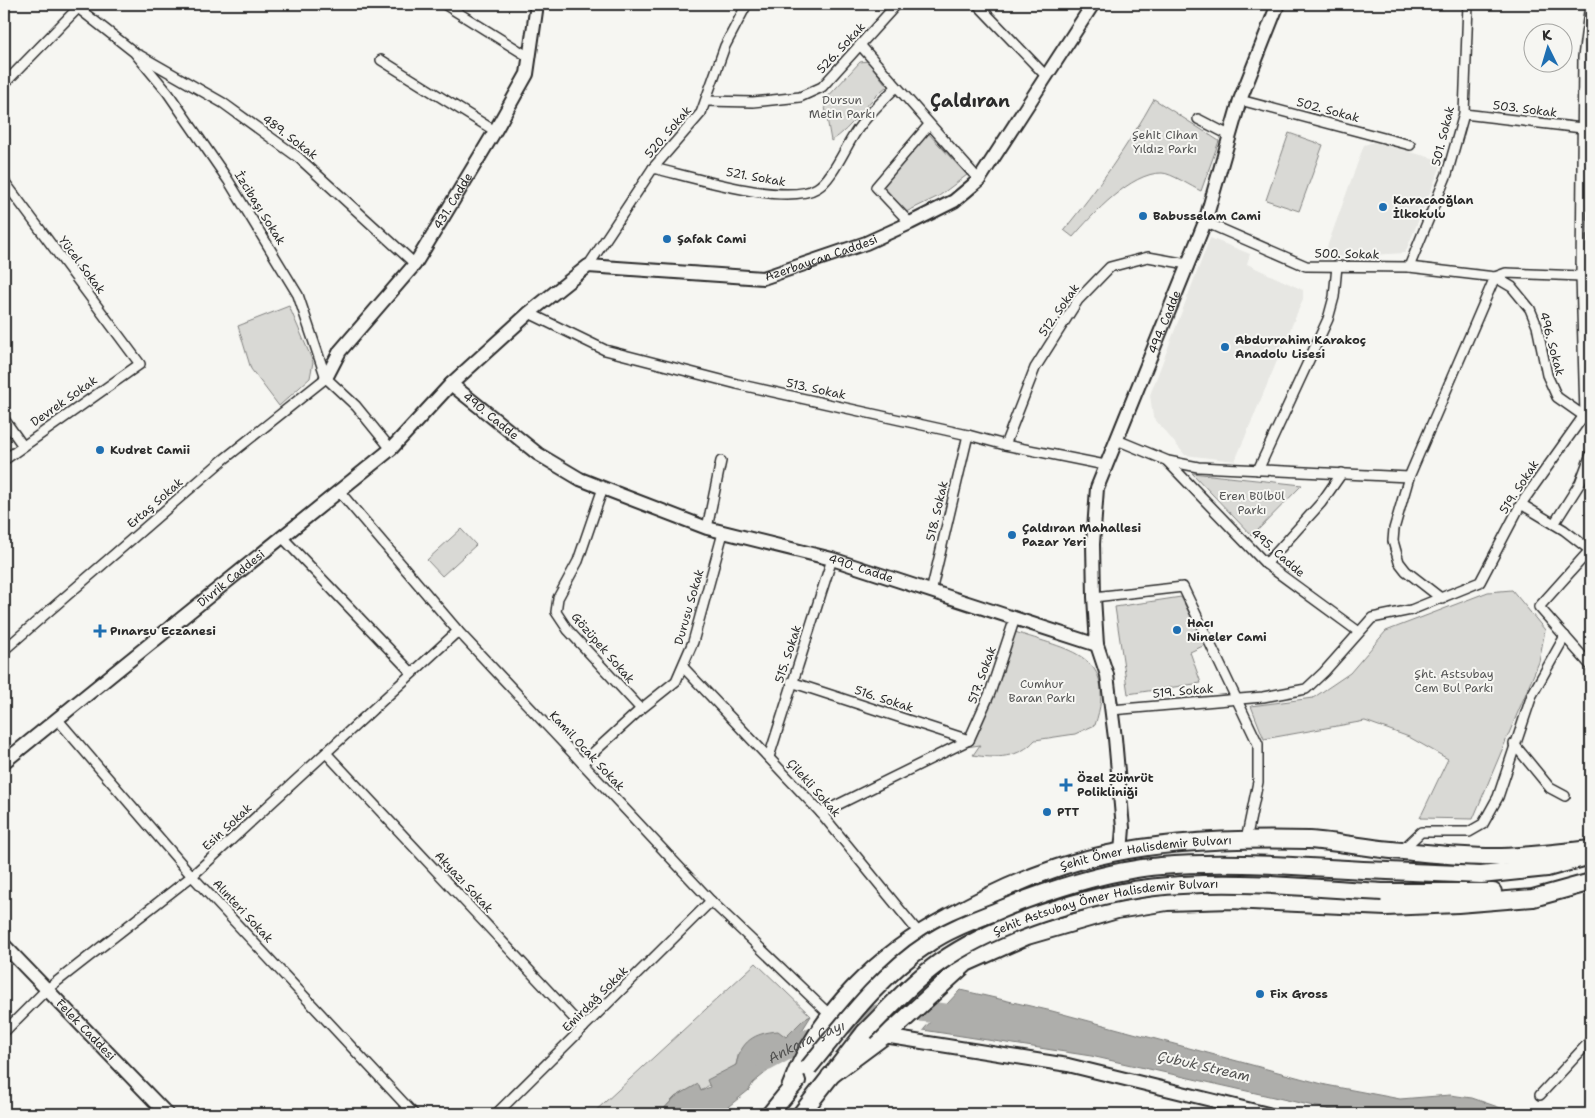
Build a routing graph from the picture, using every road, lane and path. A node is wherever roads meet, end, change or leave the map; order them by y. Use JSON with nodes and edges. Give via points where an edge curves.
{"nodes":[{"id":1,"x":444,"y":4,"type":"edge"},
{"id":2,"x":537,"y":4,"type":"edge"},
{"id":3,"x":747,"y":4,"type":"edge"},
{"id":4,"x":897,"y":4,"type":"edge"},
{"id":5,"x":977,"y":4,"type":"edge"},
{"id":6,"x":1093,"y":4,"type":"edge"},
{"id":7,"x":1278,"y":4,"type":"edge"},
{"id":8,"x":1468,"y":4,"type":"edge"},
{"id":9,"x":1590,"y":4,"type":"edge"},
{"id":10,"x":75,"y":6,"type":"edge"},
{"id":11,"x":861,"y":46,"type":"junction"},
{"id":12,"x":134,"y":52,"type":"junction"},
{"id":13,"x":529,"y":57,"type":"junction"},
{"id":14,"x":381,"y":60,"type":"dead end"},
{"id":15,"x":1046,"y":76,"type":"junction"},
{"id":16,"x":4,"y":84,"type":"edge"},
{"id":17,"x":896,"y":87,"type":"junction"},
{"id":18,"x":1240,"y":100,"type":"junction"},
{"id":19,"x":706,"y":101,"type":"junction"},
{"id":20,"x":1464,"y":114,"type":"junction"},
{"id":21,"x":1198,"y":119,"type":"dead end"},
{"id":22,"x":929,"y":124,"type":"junction"},
{"id":23,"x":1582,"y":128,"type":"junction"},
{"id":24,"x":495,"y":131,"type":"junction"},
{"id":25,"x":1228,"y":135,"type":"junction"},
{"id":26,"x":1410,"y":144,"type":"dead end"},
{"id":27,"x":653,"y":168,"type":"junction"},
{"id":28,"x":979,"y":180,"type":"junction"},
{"id":29,"x":4,"y":181,"type":"edge"},
{"id":30,"x":7,"y":192,"type":"edge"},
{"id":31,"x":1205,"y":222,"type":"junction"},
{"id":32,"x":910,"y":223,"type":"junction"},
{"id":33,"x":415,"y":264,"type":"junction"},
{"id":34,"x":1186,"y":264,"type":"junction"},
{"id":35,"x":588,"y":266,"type":"junction"},
{"id":36,"x":1337,"y":266,"type":"junction"},
{"id":37,"x":1409,"y":266,"type":"junction"},
{"id":38,"x":1581,"y":276,"type":"junction"},
{"id":39,"x":1496,"y":277,"type":"junction"},
{"id":40,"x":529,"y":313,"type":"junction"},
{"id":41,"x":140,"y":364,"type":"joint"},
{"id":42,"x":326,"y":378,"type":"junction"},
{"id":43,"x":450,"y":384,"type":"junction"},
{"id":44,"x":1588,"y":418,"type":"edge"},
{"id":45,"x":4,"y":419,"type":"edge"},
{"id":46,"x":968,"y":435,"type":"junction"},
{"id":47,"x":1117,"y":440,"type":"junction"},
{"id":48,"x":1005,"y":445,"type":"junction"},
{"id":49,"x":22,"y":446,"type":"junction"},
{"id":50,"x":391,"y":449,"type":"junction"},
{"id":51,"x":1591,"y":454,"type":"edge"},
{"id":52,"x":4,"y":460,"type":"edge"},
{"id":53,"x":721,"y":461,"type":"dead end"},
{"id":54,"x":1168,"y":461,"type":"junction"},
{"id":55,"x":1105,"y":465,"type":"junction"},
{"id":56,"x":1258,"y":470,"type":"junction"},
{"id":57,"x":1342,"y":473,"type":"junction"},
{"id":58,"x":1409,"y":477,"type":"junction"},
{"id":59,"x":603,"y":488,"type":"junction"},
{"id":60,"x":339,"y":491,"type":"junction"},
{"id":61,"x":1521,"y":504,"type":"junction"},
{"id":62,"x":1554,"y":524,"type":"junction"},
{"id":63,"x":708,"y":528,"type":"junction"},
{"id":64,"x":723,"y":533,"type":"junction"},
{"id":65,"x":282,"y":537,"type":"junction"},
{"id":66,"x":1591,"y":550,"type":"edge"},
{"id":67,"x":832,"y":559,"type":"junction"},
{"id":68,"x":1266,"y":564,"type":"junction"},
{"id":69,"x":931,"y":592,"type":"junction"},
{"id":70,"x":1094,"y":597,"type":"junction"},
{"id":71,"x":1442,"y":599,"type":"junction"},
{"id":72,"x":1015,"y":618,"type":"junction"},
{"id":73,"x":458,"y":631,"type":"junction"},
{"id":74,"x":1359,"y":632,"type":"junction"},
{"id":75,"x":1566,"y":636,"type":"junction"},
{"id":76,"x":1097,"y":646,"type":"junction"},
{"id":77,"x":4,"y":650,"type":"edge"},
{"id":78,"x":1591,"y":666,"type":"edge"},
{"id":79,"x":683,"y":667,"type":"junction"},
{"id":80,"x":412,"y":673,"type":"junction"},
{"id":81,"x":791,"y":682,"type":"junction"},
{"id":82,"x":1236,"y":700,"type":"junction"},
{"id":83,"x":641,"y":710,"type":"junction"},
{"id":84,"x":1111,"y":710,"type":"junction"},
{"id":85,"x":58,"y":720,"type":"junction"},
{"id":86,"x":969,"y":740,"type":"junction"},
{"id":87,"x":1514,"y":744,"type":"junction"},
{"id":88,"x":326,"y":753,"type":"junction"},
{"id":89,"x":769,"y":757,"type":"junction"},
{"id":90,"x":4,"y":762,"type":"edge"},
{"id":91,"x":582,"y":763,"type":"junction"},
{"id":92,"x":1565,"y":796,"type":"dead end"},
{"id":93,"x":821,"y":813,"type":"junction"},
{"id":94,"x":1246,"y":840,"type":"junction"},
{"id":95,"x":1195,"y":843,"type":"junction"},
{"id":96,"x":1591,"y":849,"type":"edge"},
{"id":97,"x":1400,"y":851,"type":"junction"},
{"id":98,"x":1121,"y":852,"type":"junction"},
{"id":99,"x":1591,"y":856,"type":"edge"},
{"id":100,"x":1067,"y":865,"type":"junction"},
{"id":101,"x":192,"y":876,"type":"junction"},
{"id":102,"x":1591,"y":880,"type":"edge"},
{"id":103,"x":711,"y":901,"type":"junction"},
{"id":104,"x":1199,"y":901,"type":"junction"},
{"id":105,"x":1133,"y":906,"type":"junction"},
{"id":106,"x":1078,"y":920,"type":"junction"},
{"id":107,"x":919,"y":933,"type":"junction"},
{"id":108,"x":4,"y":945,"type":"edge"},
{"id":109,"x":46,"y":990,"type":"junction"},
{"id":110,"x":828,"y":1020,"type":"junction"},
{"id":111,"x":584,"y":1028,"type":"junction"},
{"id":112,"x":889,"y":1031,"type":"junction"},
{"id":113,"x":4,"y":1032,"type":"edge"},
{"id":114,"x":1591,"y":1040,"type":"edge"},
{"id":115,"x":803,"y":1067,"type":"junction"},
{"id":116,"x":830,"y":1076,"type":"junction"},
{"id":117,"x":1540,"y":1094,"type":"dead end"},
{"id":118,"x":1259,"y":1113,"type":"edge"},
{"id":119,"x":167,"y":1114,"type":"edge"},
{"id":120,"x":414,"y":1114,"type":"edge"},
{"id":121,"x":496,"y":1114,"type":"edge"},
{"id":122,"x":770,"y":1114,"type":"edge"},
{"id":123,"x":801,"y":1114,"type":"edge"}],
"edges":[{"from":1,"to":13,"type":"street"},
{"from":2,"to":13,"type":"street","name":"431. Cadde"},
{"from":3,"to":19,"type":"street","name":"520. Sokak","via":[[725,46]]},
{"from":4,"to":11,"type":"street","name":"526. Sokak"},
{"from":5,"to":15,"type":"street"},
{"from":6,"to":15,"type":"street","name":"Azerbaycan Caddesi"},
{"from":7,"to":18,"type":"street","name":"494. Cadde"},
{"from":8,"to":20,"type":"street","name":"501. Sokak"},
{"from":9,"to":23,"type":"street","via":[[1583,57]]},
{"from":10,"to":12,"type":"street","name":"İzcibaşı Sokak"},
{"from":10,"to":16,"type":"street"},
{"from":11,"to":17,"type":"street"},
{"from":11,"to":19,"type":"street","name":"526. Sokak","via":[[822,87],[800,97],[753,102]]},
{"from":12,"to":33,"type":"street","name":"489. Sokak","via":[[223,103],[299,158]]},
{"from":12,"to":42,"type":"street","name":"İzcibaşı Sokak","via":[[168,94],[228,180],[298,295]]},
{"from":13,"to":24,"type":"street","name":"431. Cadde","via":[[527,74]]},
{"from":14,"to":24,"type":"street"},
{"from":15,"to":28,"type":"street","name":"Azerbaycan Caddesi"},
{"from":17,"to":22,"type":"street"},
{"from":17,"to":27,"type":"street","name":"521. Sokak","via":[[859,126],[836,165],[817,188],[790,196]]},
{"from":18,"to":25,"type":"street","name":"494. Cadde"},
{"from":18,"to":26,"type":"street","name":"502. Sokak"},
{"from":19,"to":27,"type":"street","name":"520. Sokak","via":[[702,112]]},
{"from":20,"to":23,"type":"street","name":"503. Sokak"},
{"from":20,"to":37,"type":"street","name":"501. Sokak","via":[[1446,174]]},
{"from":21,"to":25,"type":"street"},
{"from":22,"to":28,"type":"street"},
{"from":22,"to":32,"type":"street","via":[[876,187]]},
{"from":23,"to":38,"type":"street"},
{"from":24,"to":33,"type":"street","name":"431. Cadde"},
{"from":25,"to":31,"type":"street","name":"494. Cadde"},
{"from":27,"to":35,"type":"street","name":"520. Sokak"},
{"from":28,"to":32,"type":"street","name":"Azerbaycan Caddesi","via":[[954,201]]},
{"from":29,"to":30,"type":"street","name":"Yücel Sokak"},
{"from":30,"to":41,"type":"street","name":"Yücel Sokak"},
{"from":31,"to":34,"type":"street","name":"494. Cadde"},
{"from":31,"to":36,"type":"street","name":"500. Sokak","via":[[1306,266]]},
{"from":32,"to":35,"type":"street","name":"Azerbaycan Caddesi","via":[[866,243],[763,278]]},
{"from":33,"to":42,"type":"street","name":"431. Cadde","via":[[340,351]]},
{"from":34,"to":47,"type":"street","name":"494. Cadde"},
{"from":34,"to":48,"type":"street","name":"512. Sokak","via":[[1148,257],[1110,267],[1078,300],[1034,368]]},
{"from":35,"to":40,"type":"street"},
{"from":36,"to":37,"type":"street","name":"500. Sokak"},
{"from":36,"to":56,"type":"street","via":[[1328,319]]},
{"from":37,"to":39,"type":"street","name":"496. Sokak"},
{"from":38,"to":39,"type":"street","via":[[1506,273]]},
{"from":38,"to":44,"type":"street"},
{"from":39,"to":44,"type":"street","name":"496. Sokak","via":[[1512,287],[1530,309],[1552,389],[1564,404]]},
{"from":39,"to":58,"type":"street"},
{"from":40,"to":43,"type":"street"},
{"from":40,"to":46,"type":"street","name":"513. Sokak","via":[[605,350],[737,384]]},
{"from":41,"to":49,"type":"street","name":"Devrek Sokak"},
{"from":42,"to":50,"type":"street","name":"İzcibaşı Sokak","via":[[356,406]]},
{"from":42,"to":77,"type":"street","name":"Ertaş Sokak","via":[[223,460]]},
{"from":43,"to":50,"type":"street","name":"Divrik Caddesi"},
{"from":43,"to":59,"type":"street","name":"490. Cadde","via":[[538,454],[580,479]]},
{"from":44,"to":61,"type":"street","name":"519. Sokak"},
{"from":45,"to":49,"type":"street"},
{"from":46,"to":48,"type":"street","name":"513. Sokak"},
{"from":46,"to":69,"type":"street","name":"518. Sokak"},
{"from":47,"to":54,"type":"street"},
{"from":47,"to":55,"type":"street","name":"494. Cadde"},
{"from":48,"to":55,"type":"street","name":"513. Sokak"},
{"from":49,"to":52,"type":"street","name":"Devrek Sokak"},
{"from":50,"to":60,"type":"street","name":"Divrik Caddesi"},
{"from":51,"to":62,"type":"street","via":[[1580,482]]},
{"from":53,"to":63,"type":"street"},
{"from":54,"to":56,"type":"street","via":[[1198,467]]},
{"from":54,"to":68,"type":"street","name":"495. Cadde"},
{"from":55,"to":70,"type":"street","name":"494. Cadde","via":[[1097,488]]},
{"from":56,"to":57,"type":"street"},
{"from":57,"to":58,"type":"street"},
{"from":57,"to":68,"type":"street","via":[[1321,503]]},
{"from":58,"to":71,"type":"street","via":[[1394,529],[1396,554],[1406,571]]},
{"from":59,"to":63,"type":"street","name":"490. Cadde"},
{"from":59,"to":83,"type":"street","name":"Gözüpek Sokak","via":[[578,561],[558,598],[556,612],[568,630]]},
{"from":60,"to":65,"type":"street","name":"Divrik Caddesi"},
{"from":60,"to":73,"type":"street","name":"Kamil Ocak Sokak"},
{"from":61,"to":62,"type":"street"},
{"from":61,"to":71,"type":"street","name":"519. Sokak","via":[[1480,582]]},
{"from":62,"to":66,"type":"street"},
{"from":63,"to":64,"type":"street","name":"490. Cadde"},
{"from":64,"to":67,"type":"street","name":"490. Cadde"},
{"from":64,"to":79,"type":"street","name":"Durusu Sokak","via":[[694,642]]},
{"from":65,"to":80,"type":"street"},
{"from":65,"to":85,"type":"street","name":"Divrik Caddesi"},
{"from":66,"to":75,"type":"street","via":[[1539,608]]},
{"from":67,"to":69,"type":"street","name":"490. Cadde"},
{"from":67,"to":81,"type":"street","name":"515. Sokak"},
{"from":68,"to":74,"type":"street","name":"495. Cadde"},
{"from":69,"to":72,"type":"street","name":"490. Cadde"},
{"from":70,"to":76,"type":"street","name":"494. Cadde"},
{"from":70,"to":82,"type":"street","via":[[1183,587]]},
{"from":71,"to":74,"type":"street","name":"519. Sokak","via":[[1372,618]]},
{"from":72,"to":76,"type":"street","name":"490. Cadde"},
{"from":72,"to":86,"type":"street","name":"517. Sokak","via":[[990,693]]},
{"from":73,"to":80,"type":"street","name":"Esin Sokak"},
{"from":73,"to":91,"type":"street","name":"Kamil Ocak Sokak"},
{"from":74,"to":82,"type":"street","name":"519. Sokak","via":[[1306,689]]},
{"from":75,"to":78,"type":"street"},
{"from":75,"to":87,"type":"street","via":[[1532,695]]},
{"from":76,"to":84,"type":"street","via":[[1107,675]]},
{"from":79,"to":83,"type":"street","name":"Durusu Sokak","via":[[676,681]]},
{"from":79,"to":89,"type":"street","name":"Çilekli Sokak"},
{"from":80,"to":88,"type":"street","name":"Esin Sokak"},
{"from":81,"to":86,"type":"street","name":"516. Sokak"},
{"from":81,"to":89,"type":"street","name":"515. Sokak"},
{"from":82,"to":84,"type":"street","name":"519. Sokak"},
{"from":82,"to":94,"type":"street","via":[[1258,744],[1258,782]]},
{"from":83,"to":91,"type":"street","name":"Durusu Sokak"},
{"from":84,"to":98,"type":"street","via":[[1123,828]]},
{"from":85,"to":90,"type":"street","name":"Divrik Caddesi"},
{"from":85,"to":101,"type":"street","name":"Alınteri Sokak"},
{"from":86,"to":93,"type":"street"},
{"from":87,"to":92,"type":"street","via":[[1550,788]]},
{"from":87,"to":97,"type":"street","via":[[1498,797],[1483,824],[1469,832],[1421,832]]},
{"from":88,"to":101,"type":"street","name":"Esin Sokak"},
{"from":88,"to":111,"type":"street","name":"Akyazı Sokak"},
{"from":89,"to":93,"type":"street","name":"Çilekli Sokak"},
{"from":91,"to":103,"type":"street","name":"Kamil Ocak Sokak"},
{"from":93,"to":107,"type":"street","name":"Çilekli Sokak"},
{"from":94,"to":95,"type":"highway","name":"Şehit Ömer Halisdemir Bulvarı"},
{"from":94,"to":97,"type":"highway","name":"Şehit Ömer Halisdemir Bulvarı","via":[[1311,840]]},
{"from":95,"to":98,"type":"highway","name":"Şehit Ömer Halisdemir Bulvarı"},
{"from":95,"to":104,"type":"highway","via":[[1180,851],[1174,859],[1172,871],[1177,888],[1186,897]]},
{"from":96,"to":97,"type":"highway","name":"Şehit Ömer Halisdemir Bulvarı","via":[[1500,857]]},
{"from":98,"to":100,"type":"highway","name":"Şehit Ömer Halisdemir Bulvarı"},
{"from":98,"to":105,"type":"highway","via":[[1141,855],[1153,870],[1152,889]]},
{"from":98,"to":105,"type":"highway","via":[[1102,866],[1099,883],[1107,898]]},
{"from":99,"to":115,"type":"highway","name":"Şehit Ömer Halisdemir Bulvarı","bridge":true,"via":[[1547,868],[1481,875],[1222,863],[1159,866],[1094,879],[1028,898],[929,943],[896,969]]},
{"from":100,"to":106,"type":"highway","via":[[1080,867],[1093,888],[1090,910]]},
{"from":100,"to":107,"type":"highway","name":"Şehit Ömer Halisdemir Bulvarı","via":[[1010,887]]},
{"from":101,"to":109,"type":"street","name":"Esin Sokak"},
{"from":101,"to":120,"type":"street","name":"Alınteri Sokak"},
{"from":102,"to":104,"type":"highway","via":[[1533,898],[1458,904],[1386,907]]},
{"from":102,"to":116,"type":"highway","name":"Şehit Astsubay Ömer Halisdemir Bulvarı","bridge":true,"via":[[1505,892],[1382,892],[1262,884],[1181,884],[1046,912],[974,942],[940,962],[903,993],[865,1032]]},
{"from":103,"to":110,"type":"street","name":"Kamil Ocak Sokak"},
{"from":103,"to":111,"type":"street","name":"Emirdağ Sokak"},
{"from":104,"to":105,"type":"highway"},
{"from":105,"to":106,"type":"highway"},
{"from":106,"to":112,"type":"highway","via":[[1000,946],[966,963]]},
{"from":107,"to":110,"type":"highway","name":"Şehit Ömer Halisdemir Bulvarı","via":[[857,984]]},
{"from":108,"to":109,"type":"street","name":"Felek Caddesi"},
{"from":109,"to":113,"type":"street","name":"Esin Sokak"},
{"from":109,"to":119,"type":"street","name":"Felek Caddesi"},
{"from":110,"to":115,"type":"highway","name":"Şehit Ömer Halisdemir Bulvarı"},
{"from":111,"to":121,"type":"street","name":"Emirdağ Sokak"},
{"from":112,"to":116,"type":"highway"},
{"from":112,"to":118,"type":"street","via":[[1068,1065]]},
{"from":114,"to":117,"type":"street"},
{"from":115,"to":122,"type":"highway","name":"Şehit Ömer Halisdemir Bulvarı"},
{"from":116,"to":123,"type":"highway"}]}
